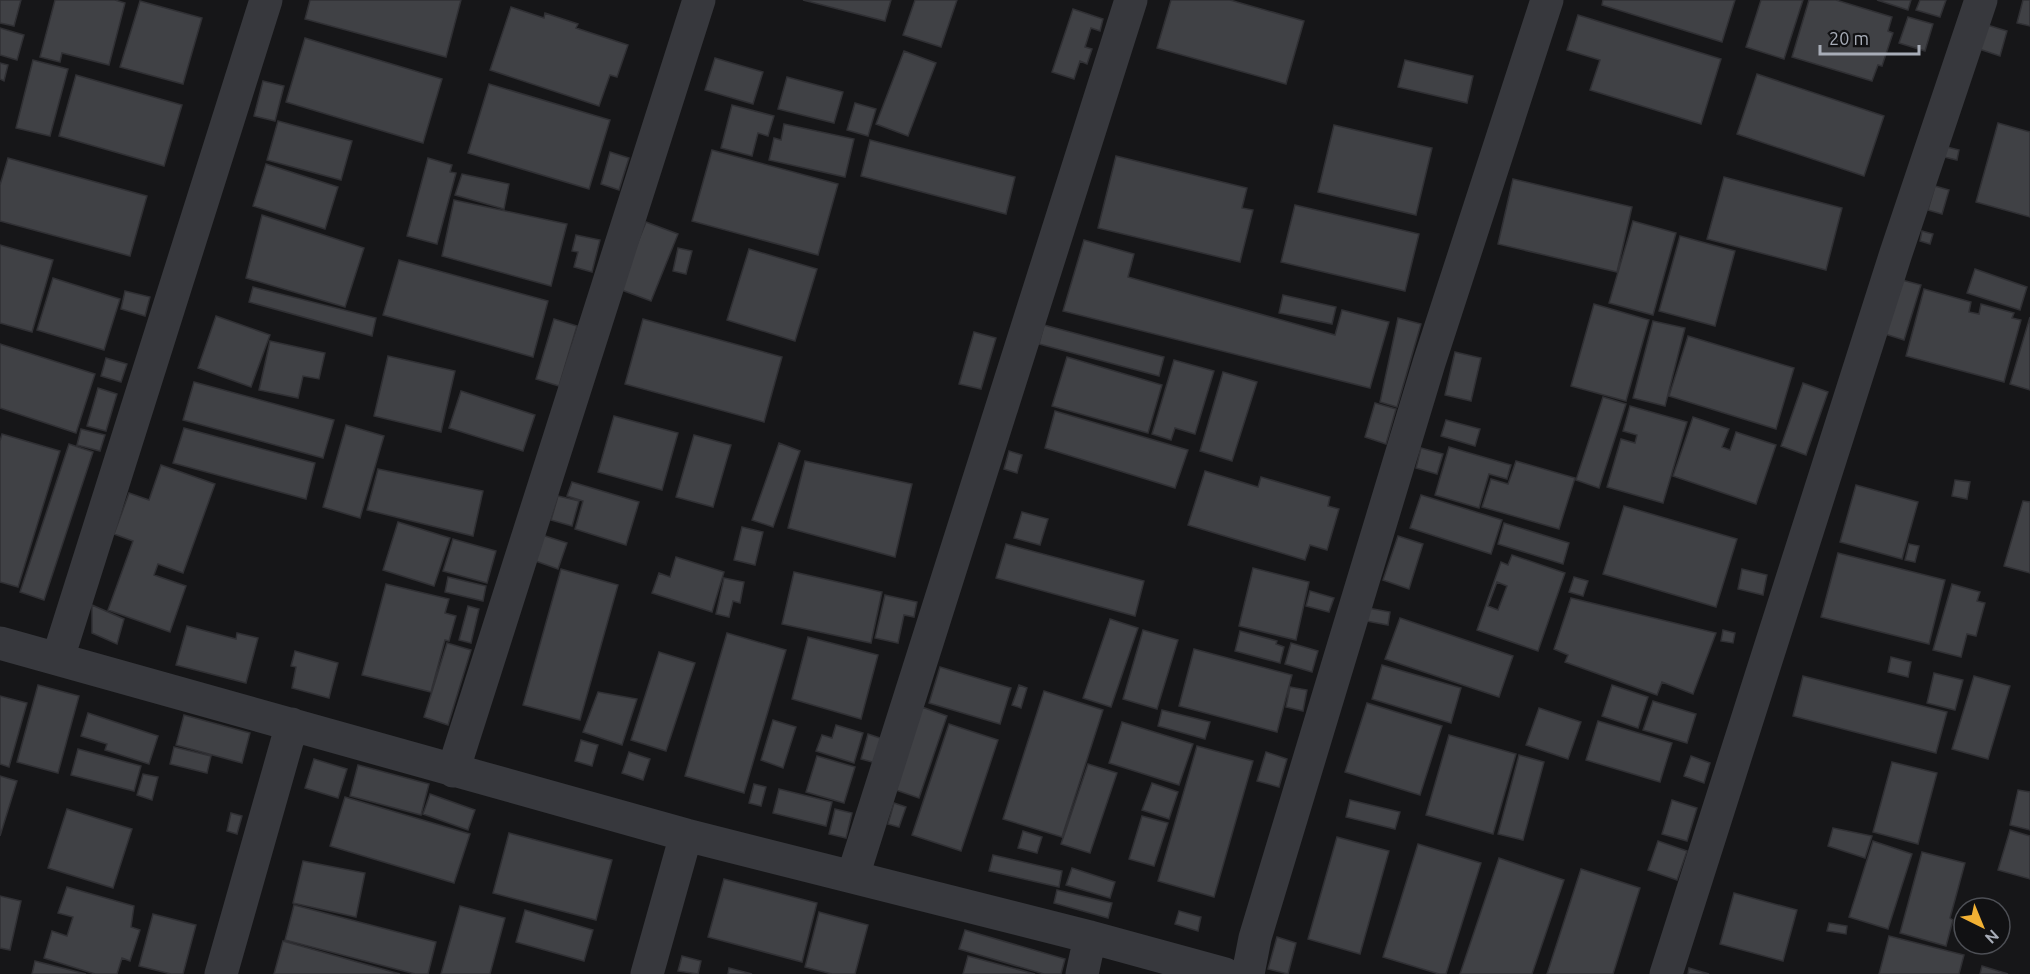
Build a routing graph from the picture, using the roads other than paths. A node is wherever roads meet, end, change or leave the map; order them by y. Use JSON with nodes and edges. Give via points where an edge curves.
{"nodes":[{"id":1,"x":266,"y":0,"type":"edge"},
{"id":2,"x":699,"y":0,"type":"edge"},
{"id":3,"x":1131,"y":0,"type":"edge"},
{"id":4,"x":1547,"y":0,"type":"edge"},
{"id":5,"x":1981,"y":0,"type":"edge"},
{"id":6,"x":0,"y":643,"type":"edge"},
{"id":7,"x":58,"y":658,"type":"junction"},
{"id":8,"x":292,"y":724,"type":"junction"},
{"id":9,"x":453,"y":771,"type":"junction"},
{"id":10,"x":686,"y":835,"type":"junction"},
{"id":11,"x":853,"y":876,"type":"junction"},
{"id":12,"x":1090,"y":937,"type":"junction"},
{"id":13,"x":221,"y":974,"type":"edge"},
{"id":14,"x":647,"y":974,"type":"edge"},
{"id":15,"x":1082,"y":974,"type":"edge"},
{"id":16,"x":1225,"y":974,"type":"edge"},
{"id":17,"x":1248,"y":974,"type":"edge"},
{"id":18,"x":1666,"y":974,"type":"edge"}],
"edges":[{"from":1,"to":7,"type":"street"},
{"from":2,"to":9,"type":"street"},
{"from":3,"to":11,"type":"street"},
{"from":4,"to":17,"type":"street","via":[[1429,363],[1255,938]]},
{"from":5,"to":18,"type":"street","via":[[1896,253]]},
{"from":6,"to":7,"type":"street"},
{"from":7,"to":8,"type":"street"},
{"from":8,"to":9,"type":"street"},
{"from":8,"to":13,"type":"street"},
{"from":9,"to":10,"type":"street"},
{"from":10,"to":11,"type":"street"},
{"from":10,"to":14,"type":"street"},
{"from":11,"to":12,"type":"street"},
{"from":12,"to":15,"type":"street"},
{"from":12,"to":16,"type":"street"}]}
